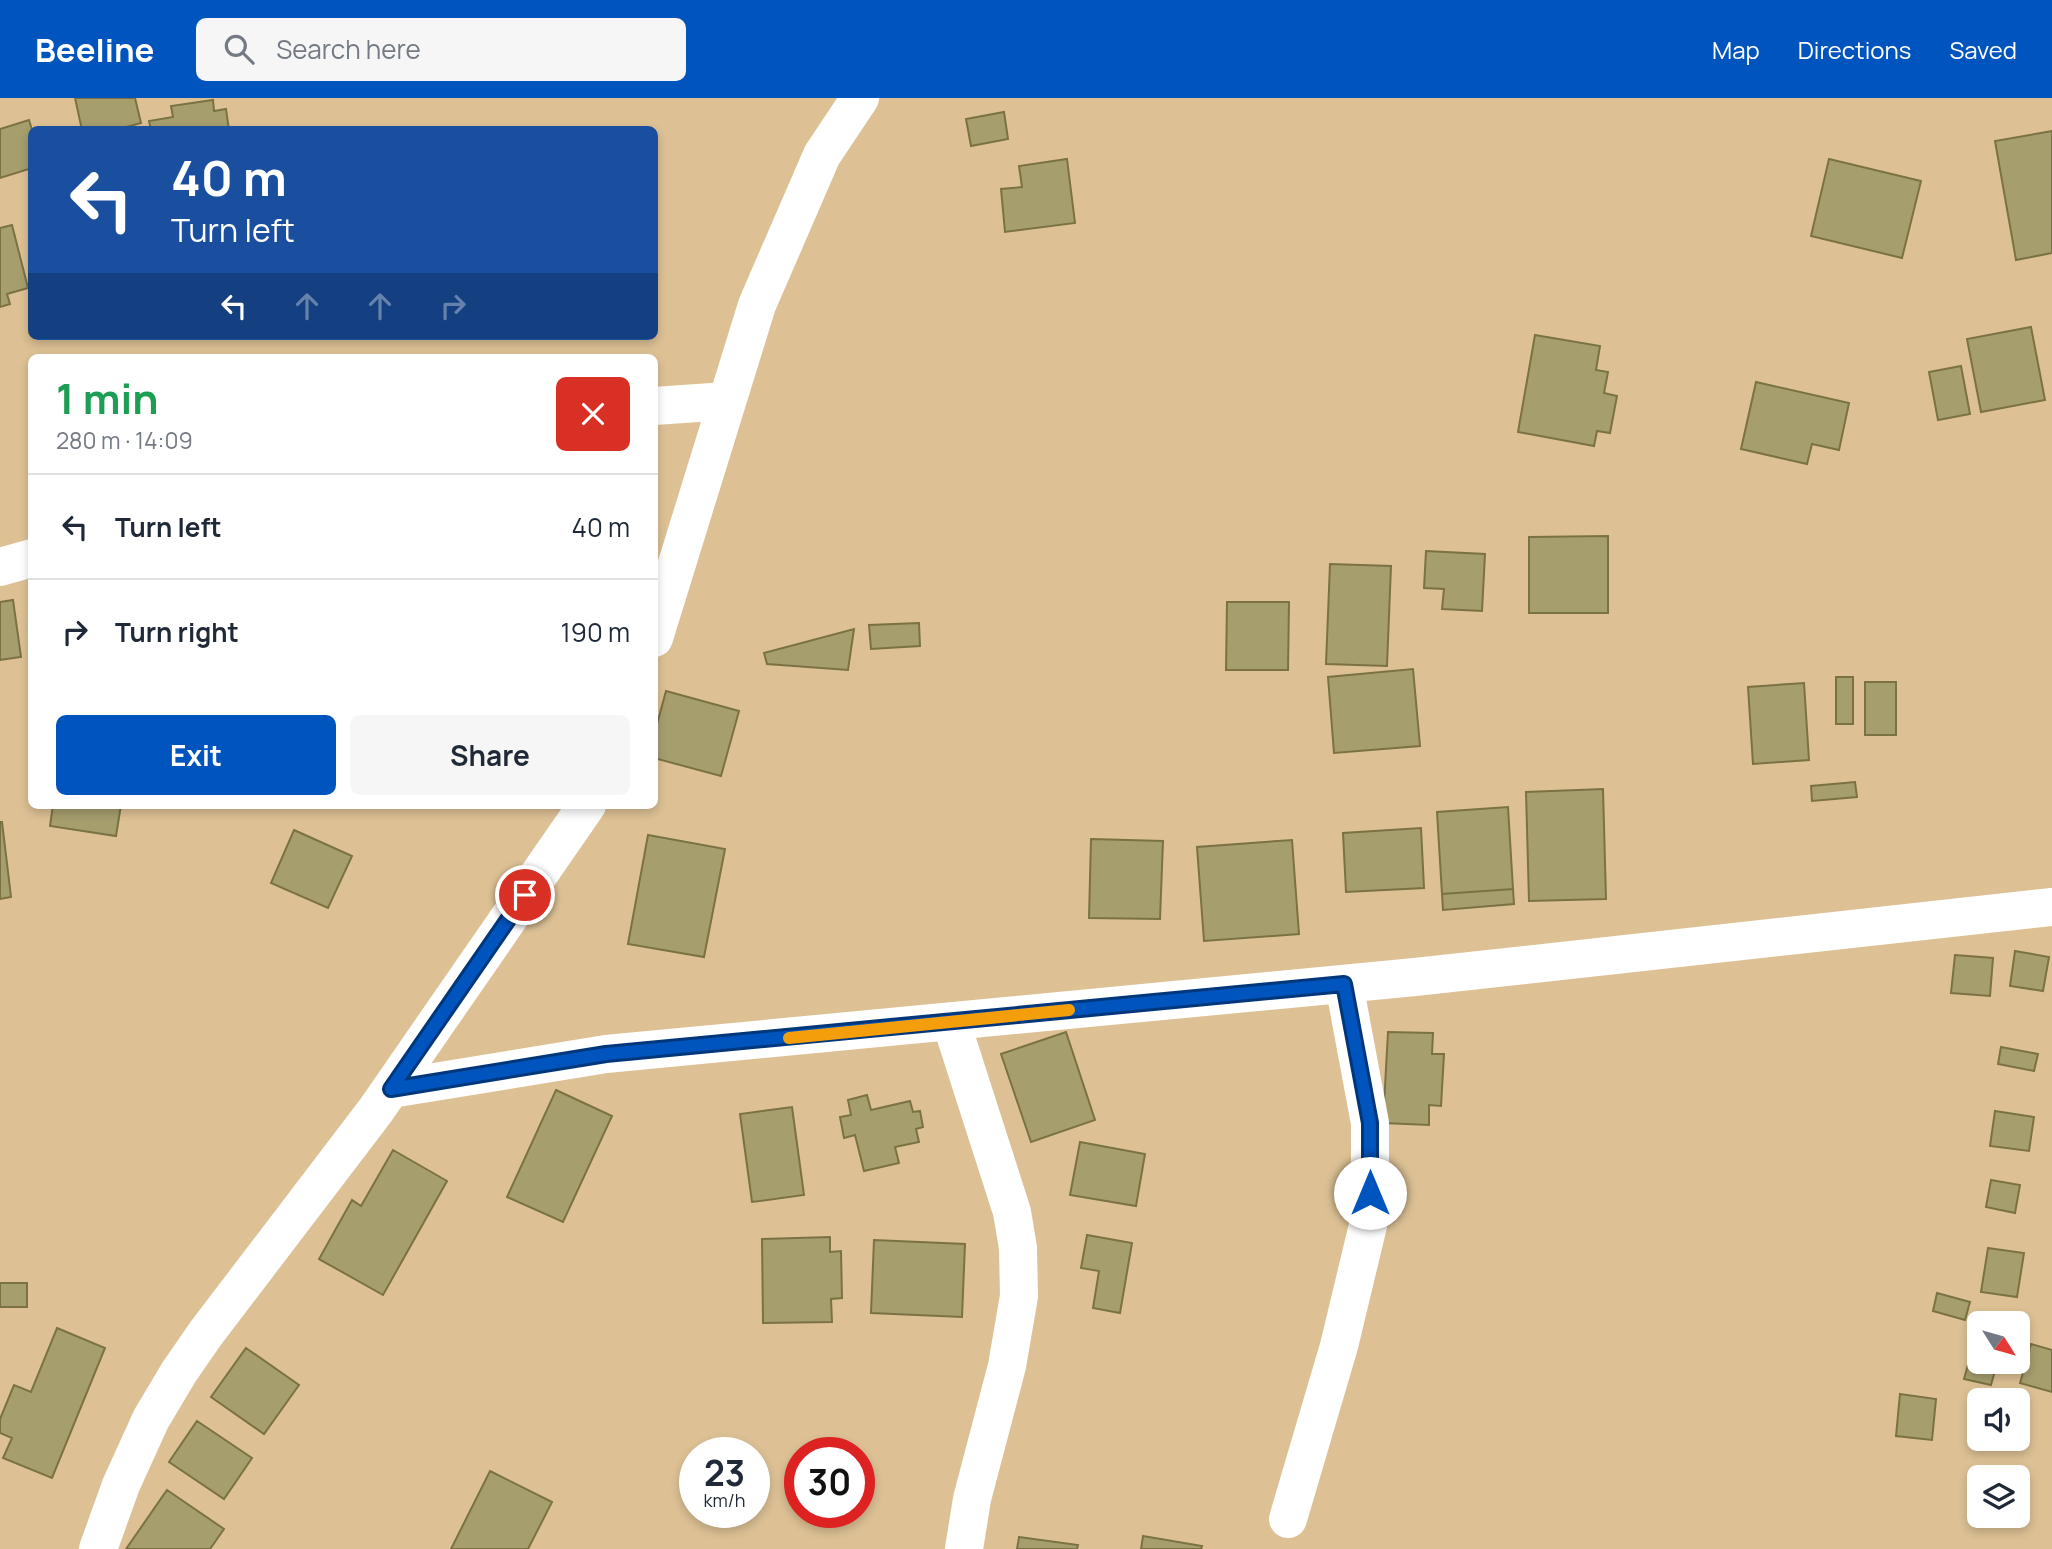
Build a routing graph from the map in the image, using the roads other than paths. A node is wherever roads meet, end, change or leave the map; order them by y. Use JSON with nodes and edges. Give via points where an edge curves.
{"nodes":[{"id":1,"x":860,"y":98,"type":"edge"},
{"id":2,"x":727,"y":401,"type":"junction"},
{"id":3,"x":658,"y":406,"type":"edge"},
{"id":4,"x":28,"y":559,"type":"edge"},
{"id":5,"x":0,"y":567,"type":"edge"},
{"id":6,"x":658,"y":625,"type":"edge"},
{"id":7,"x":584,"y":809,"type":"edge"},
{"id":8,"x":2052,"y":907,"type":"edge"},
{"id":9,"x":1344,"y":984,"type":"junction"},
{"id":10,"x":951,"y":1022,"type":"junction"},
{"id":11,"x":391,"y":1089,"type":"junction"},
{"id":12,"x":1288,"y":1519,"type":"dead end"},
{"id":13,"x":98,"y":1549,"type":"edge"},
{"id":14,"x":964,"y":1549,"type":"edge"}],
"edges":[{"from":1,"to":2,"type":"street","via":[[822,155],[757,304]]},
{"from":2,"to":3,"type":"street"},
{"from":2,"to":6,"type":"street"},
{"from":4,"to":5,"type":"street"},
{"from":7,"to":11,"type":"street"},
{"from":8,"to":9,"type":"street"},
{"from":9,"to":10,"type":"street"},
{"from":9,"to":12,"type":"street","via":[[1370,1123],[1370,1217],[1339,1346]]},
{"from":10,"to":11,"type":"street","via":[[606,1054]]},
{"from":10,"to":14,"type":"street","via":[[1012,1212],[1020,1296]]},
{"from":11,"to":13,"type":"street","via":[[179,1372],[151,1419]]}]}
